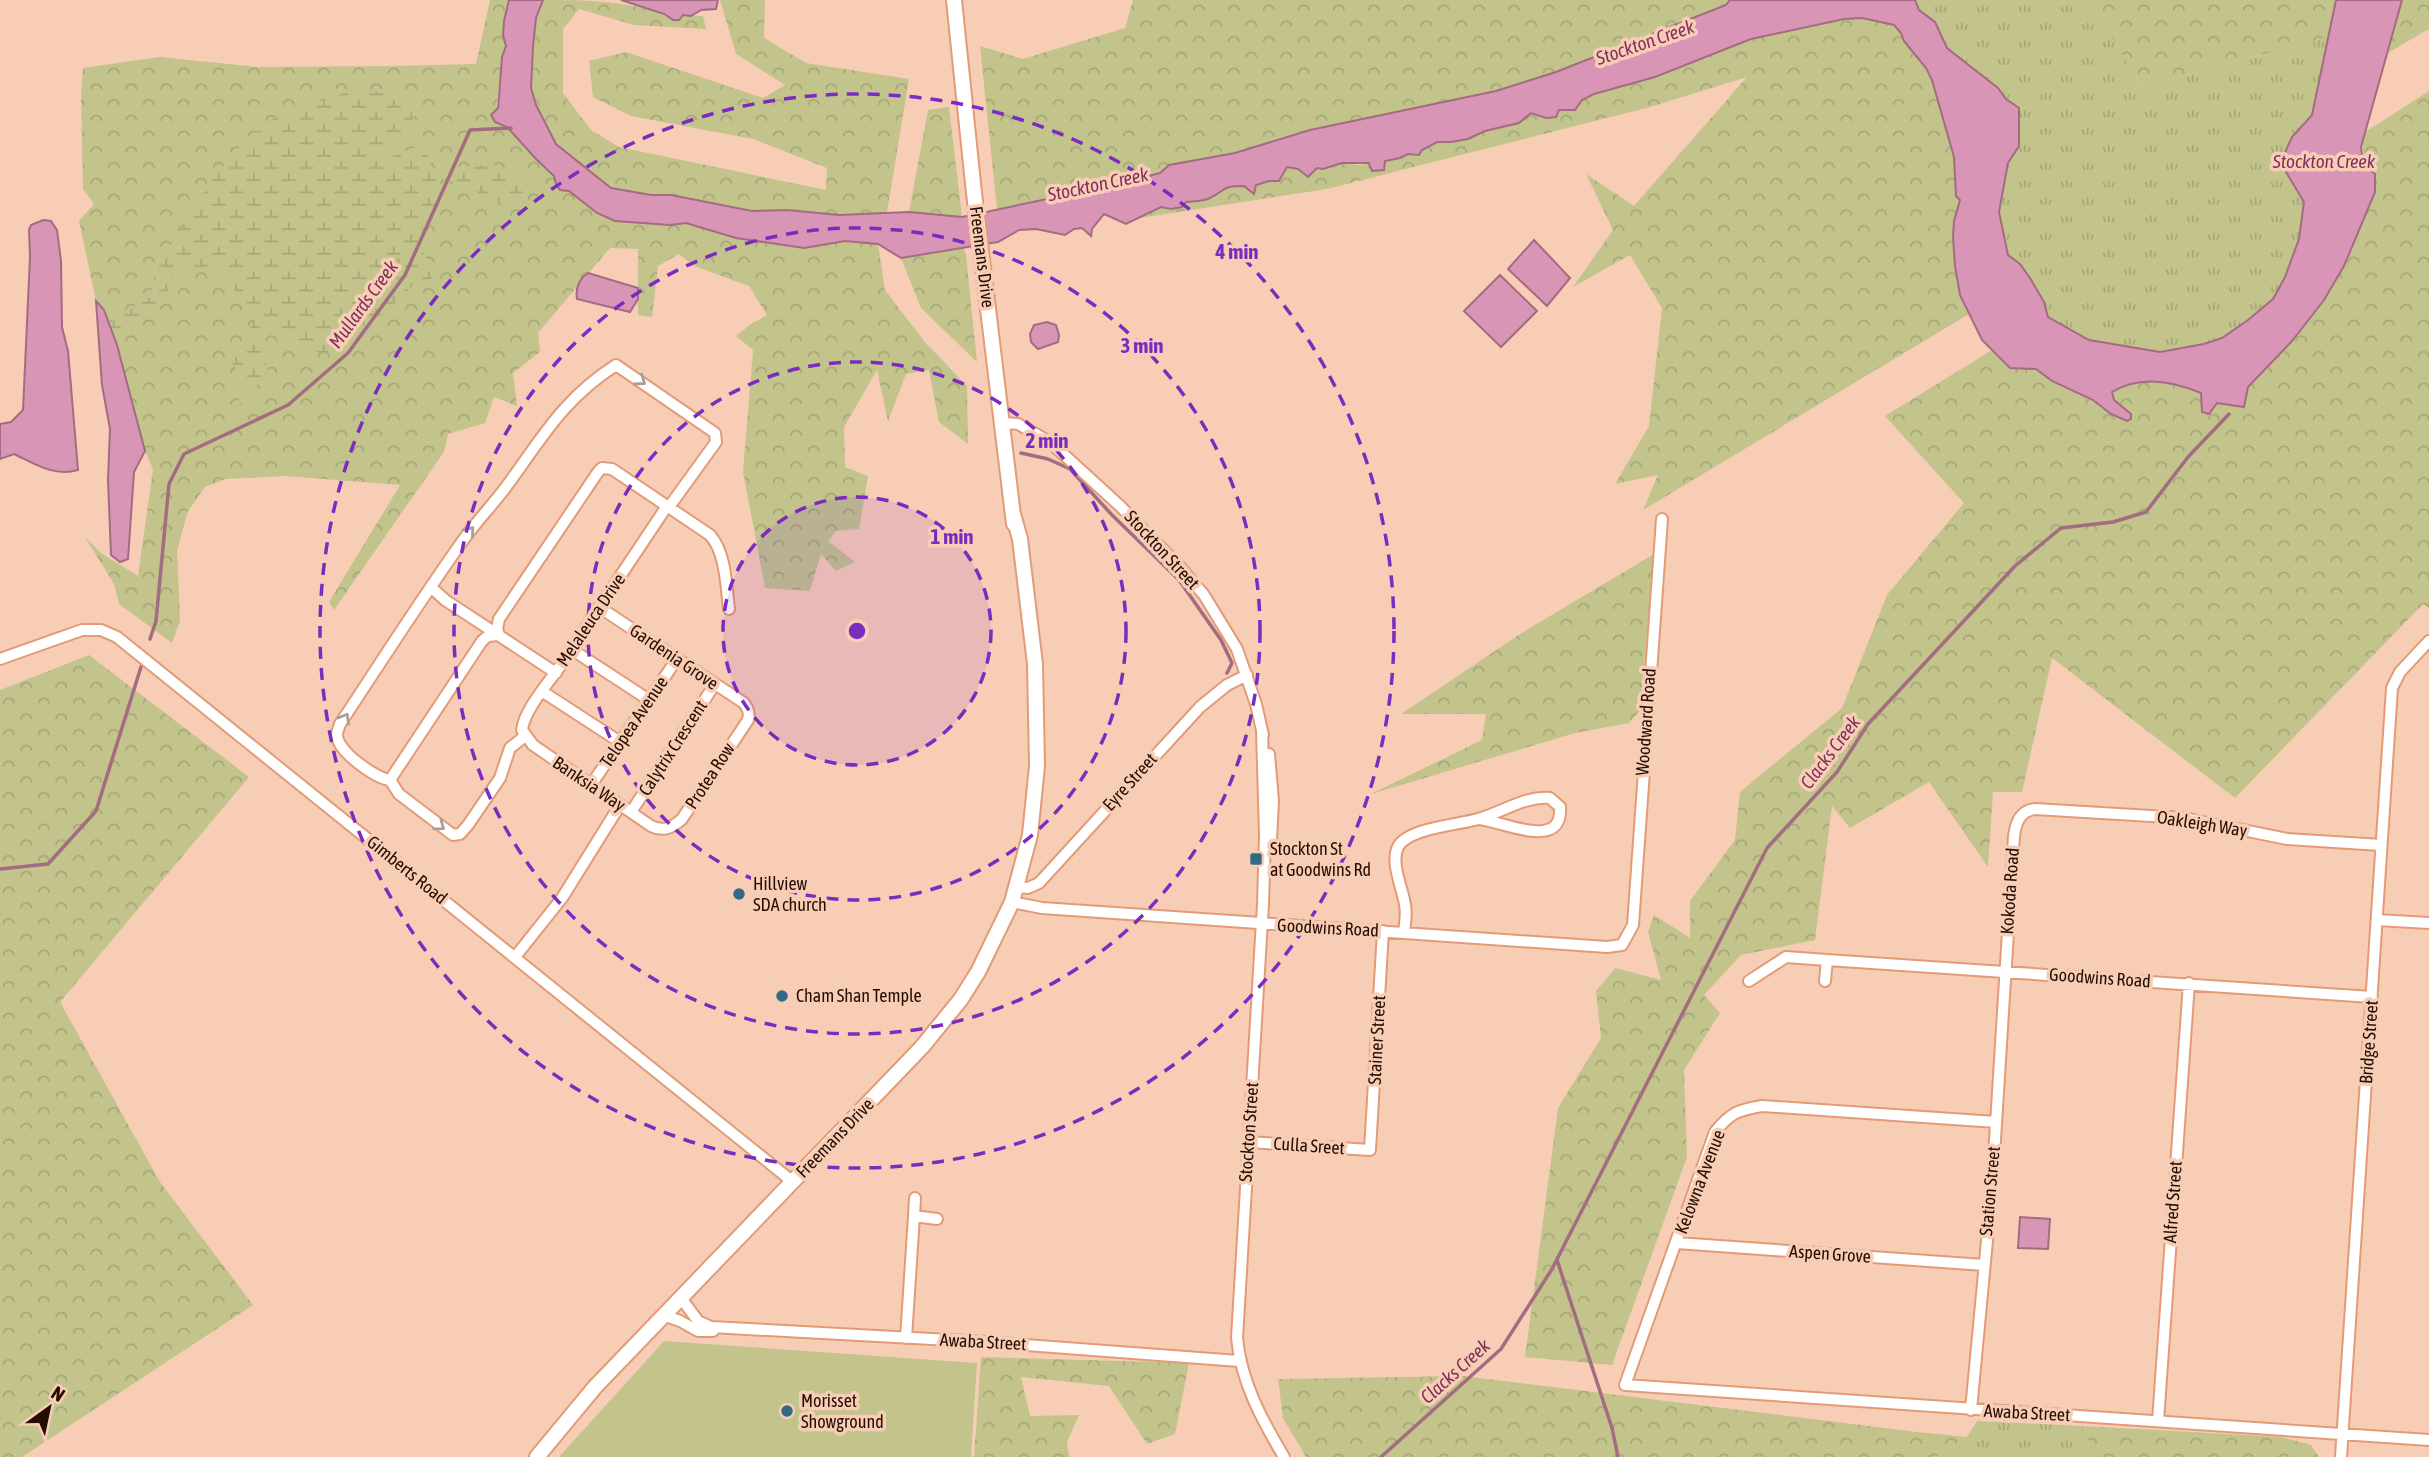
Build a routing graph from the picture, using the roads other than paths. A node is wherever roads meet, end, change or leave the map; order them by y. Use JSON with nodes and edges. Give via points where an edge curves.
{"nodes":[{"id":1,"x":954,"y":0,"type":"edge"},
{"id":2,"x":1002,"y":422,"type":"junction"},
{"id":3,"x":668,"y":507,"type":"junction"},
{"id":4,"x":1662,"y":519,"type":"dead end"},
{"id":5,"x":432,"y":588,"type":"junction"},
{"id":6,"x":599,"y":607,"type":"junction"},
{"id":7,"x":729,"y":609,"type":"dead end"},
{"id":8,"x":499,"y":635,"type":"junction"},
{"id":9,"x":2429,"y":641,"type":"edge"},
{"id":10,"x":571,"y":649,"type":"junction"},
{"id":11,"x":0,"y":659,"type":"edge"},
{"id":12,"x":677,"y":659,"type":"junction"},
{"id":13,"x":556,"y":673,"type":"junction"},
{"id":14,"x":1247,"y":675,"type":"junction"},
{"id":15,"x":715,"y":684,"type":"junction"},
{"id":16,"x":543,"y":692,"type":"junction"},
{"id":17,"x":649,"y":700,"type":"junction"},
{"id":18,"x":747,"y":708,"type":"joint"},
{"id":19,"x":525,"y":736,"type":"junction"},
{"id":20,"x":620,"y":742,"type":"junction"},
{"id":21,"x":390,"y":780,"type":"junction"},
{"id":22,"x":591,"y":785,"type":"junction"},
{"id":23,"x":620,"y":805,"type":"junction"},
{"id":24,"x":631,"y":812,"type":"junction"},
{"id":25,"x":2023,"y":813,"type":"joint"},
{"id":26,"x":1479,"y":819,"type":"junction"},
{"id":27,"x":657,"y":828,"type":"joint"},
{"id":28,"x":2381,"y":845,"type":"junction"},
{"id":29,"x":1016,"y":887,"type":"junction"},
{"id":30,"x":1012,"y":902,"type":"junction"},
{"id":31,"x":2377,"y":920,"type":"junction"},
{"id":32,"x":2429,"y":923,"type":"edge"},
{"id":33,"x":1262,"y":924,"type":"junction"},
{"id":34,"x":1633,"y":925,"type":"joint"},
{"id":35,"x":1383,"y":931,"type":"junction"},
{"id":36,"x":1404,"y":932,"type":"junction"},
{"id":37,"x":515,"y":957,"type":"junction"},
{"id":38,"x":1827,"y":960,"type":"junction"},
{"id":39,"x":2004,"y":972,"type":"junction"},
{"id":40,"x":1749,"y":981,"type":"dead end"},
{"id":41,"x":1825,"y":981,"type":"dead end"},
{"id":42,"x":2189,"y":983,"type":"junction"},
{"id":43,"x":2372,"y":997,"type":"junction"},
{"id":44,"x":1996,"y":1122,"type":"junction"},
{"id":45,"x":1248,"y":1142,"type":"junction"},
{"id":46,"x":1370,"y":1150,"type":"joint"},
{"id":47,"x":793,"y":1182,"type":"junction"},
{"id":48,"x":915,"y":1198,"type":"dead end"},
{"id":49,"x":914,"y":1216,"type":"junction"},
{"id":50,"x":937,"y":1219,"type":"dead end"},
{"id":51,"x":1677,"y":1243,"type":"junction"},
{"id":52,"x":1984,"y":1265,"type":"junction"},
{"id":53,"x":681,"y":1298,"type":"junction"},
{"id":54,"x":663,"y":1315,"type":"junction"},
{"id":55,"x":726,"y":1328,"type":"junction"},
{"id":56,"x":906,"y":1338,"type":"junction"},
{"id":57,"x":1239,"y":1361,"type":"junction"},
{"id":58,"x":1625,"y":1385,"type":"joint"},
{"id":59,"x":1971,"y":1410,"type":"junction"},
{"id":60,"x":2158,"y":1421,"type":"junction"},
{"id":61,"x":2343,"y":1434,"type":"junction"},
{"id":62,"x":2429,"y":1440,"type":"edge"},
{"id":63,"x":537,"y":1457,"type":"edge"},
{"id":64,"x":1284,"y":1457,"type":"edge"},
{"id":65,"x":2341,"y":1457,"type":"edge"}],
"edges":[{"from":1,"to":2,"type":"main road","name":"Freemans Drive"},
{"from":2,"to":14,"type":"street","name":"Stockton Street","via":[[1018,424],[1050,442],[1157,542],[1204,595],[1226,628]]},
{"from":2,"to":29,"type":"main road","name":"Freemans Drive","via":[[1035,664],[1037,766],[1030,835]]},
{"from":5,"to":3,"type":"street","name":"Melaleuca Drive","one_way":true,"via":[[555,418],[616,365],[715,433],[716,442]]},
{"from":3,"to":6,"type":"street","name":"Melaleuca Drive"},
{"from":3,"to":7,"type":"street","via":[[714,539],[724,567]]},
{"from":3,"to":8,"type":"street","via":[[611,469],[602,468],[499,618]]},
{"from":4,"to":34,"type":"street","name":"Woodward Road"},
{"from":5,"to":8,"type":"street"},
{"from":21,"to":5,"type":"street","one_way":true,"via":[[377,777],[342,748],[337,736],[340,724]]},
{"from":6,"to":10,"type":"street","name":"Melaleuca Drive"},
{"from":6,"to":12,"type":"street","name":"Gardenia Grove"},
{"from":8,"to":13,"type":"street"},
{"from":8,"to":21,"type":"street","via":[[482,641]]},
{"from":9,"to":28,"type":"street","name":"Bridge Street","via":[[2400,672],[2392,688]]},
{"from":10,"to":13,"type":"street","name":"Melaleuca Drive"},
{"from":10,"to":17,"type":"street"},
{"from":11,"to":37,"type":"street","name":"Gimberts Road","via":[[82,630],[101,630],[117,637]]},
{"from":12,"to":15,"type":"street","name":"Gardenia Grove"},
{"from":12,"to":17,"type":"street","name":"Telopea Avenue"},
{"from":13,"to":16,"type":"street","name":"Melaleuca Drive"},
{"from":14,"to":29,"type":"street","name":"Eyre Street","via":[[1200,707],[1039,883]]},
{"from":14,"to":33,"type":"street","name":"Stockton Street","via":[[1262,731]]},
{"from":15,"to":18,"type":"street","name":"Gardenia Grove"},
{"from":15,"to":24,"type":"street","name":"Calytrix Crescent"},
{"from":16,"to":19,"type":"street","name":"Melaleuca Drive","via":[[525,718]]},
{"from":16,"to":20,"type":"street"},
{"from":17,"to":20,"type":"street","name":"Telopea Avenue"},
{"from":18,"to":27,"type":"street","name":"Protea Row","via":[[748,720],[682,819],[669,828]]},
{"from":21,"to":19,"type":"street","one_way":true,"via":[[399,794],[447,832],[460,834],[500,778],[510,748]]},
{"from":19,"to":22,"type":"street","name":"Banksia Way"},
{"from":20,"to":22,"type":"street","name":"Telopea Avenue"},
{"from":22,"to":23,"type":"street","name":"Banksia Way"},
{"from":23,"to":24,"type":"street","name":"Banksia Way"},
{"from":23,"to":37,"type":"street","via":[[562,898]]},
{"from":24,"to":27,"type":"street","name":"Banksia Way"},
{"from":25,"to":28,"type":"street","name":"Oakleigh Way","via":[[2035,809],[2184,818],[2287,839]]},
{"from":25,"to":39,"type":"street","name":"Kokoda Road","via":[[2014,836]]},
{"from":26,"to":26,"type":"street","via":[[1542,797],[1560,807],[1551,830],[1515,829]]},
{"from":26,"to":36,"type":"street","via":[[1422,832],[1403,840],[1397,848],[1406,907]]},
{"from":28,"to":31,"type":"street","name":"Bridge Street"},
{"from":29,"to":30,"type":"main road","name":"Freemans Drive"},
{"from":30,"to":33,"type":"street","name":"Goodwins Road"},
{"from":30,"to":47,"type":"main road","name":"Freemans Drive","via":[[978,972],[944,1021]]},
{"from":31,"to":32,"type":"street"},
{"from":31,"to":43,"type":"street","name":"Bridge Street"},
{"from":33,"to":35,"type":"street","name":"Goodwins Road"},
{"from":33,"to":45,"type":"street","name":"Stockton Street"},
{"from":34,"to":36,"type":"street","name":"Goodwins Road","via":[[1622,945],[1607,947]]},
{"from":35,"to":36,"type":"street","name":"Goodwins Road"},
{"from":35,"to":46,"type":"street","name":"Stainer Street"},
{"from":37,"to":47,"type":"street","name":"Gimberts Road"},
{"from":38,"to":39,"type":"street","name":"Goodwins Road"},
{"from":38,"to":40,"type":"street","name":"Goodwins Road","via":[[1786,957]]},
{"from":38,"to":41,"type":"street"},
{"from":39,"to":42,"type":"street","name":"Goodwins Road"},
{"from":39,"to":44,"type":"street","name":"Station Street"},
{"from":42,"to":43,"type":"street","name":"Goodwins Road"},
{"from":42,"to":60,"type":"street","name":"Alfred Street"},
{"from":43,"to":61,"type":"street","name":"Bridge Street"},
{"from":44,"to":51,"type":"street","name":"Kelowna Avenue","via":[[1762,1106],[1743,1109],[1726,1118],[1715,1132]]},
{"from":44,"to":52,"type":"street","name":"Station Street"},
{"from":45,"to":46,"type":"street","name":"Culla Sreet"},
{"from":45,"to":57,"type":"street","name":"Stockton Street"},
{"from":47,"to":53,"type":"main road","name":"Freemans Drive"},
{"from":48,"to":49,"type":"street"},
{"from":49,"to":50,"type":"street"},
{"from":49,"to":56,"type":"street"},
{"from":51,"to":52,"type":"street","name":"Aspen Grove"},
{"from":51,"to":58,"type":"street","name":"Kelowna Avenue"},
{"from":52,"to":59,"type":"street","name":"Station Street"},
{"from":53,"to":54,"type":"main road","name":"Freemans Drive"},
{"from":53,"to":55,"type":"street","name":"Awaba Street","via":[[698,1321]]},
{"from":54,"to":55,"type":"street","name":"Awaba Street","via":[[698,1331]]},
{"from":54,"to":63,"type":"main road","name":"Freemans Drive","via":[[586,1396]]},
{"from":55,"to":56,"type":"street","name":"Awaba Street"},
{"from":56,"to":57,"type":"street","name":"Awaba Street"},
{"from":57,"to":64,"type":"street","via":[[1264,1423]]},
{"from":58,"to":59,"type":"street","name":"Awaba Street"},
{"from":59,"to":60,"type":"street","name":"Awaba Street"},
{"from":60,"to":61,"type":"street","name":"Awaba Street"},
{"from":61,"to":62,"type":"street","name":"Awaba Street"},
{"from":61,"to":65,"type":"street","name":"Bridge Street"}]}
